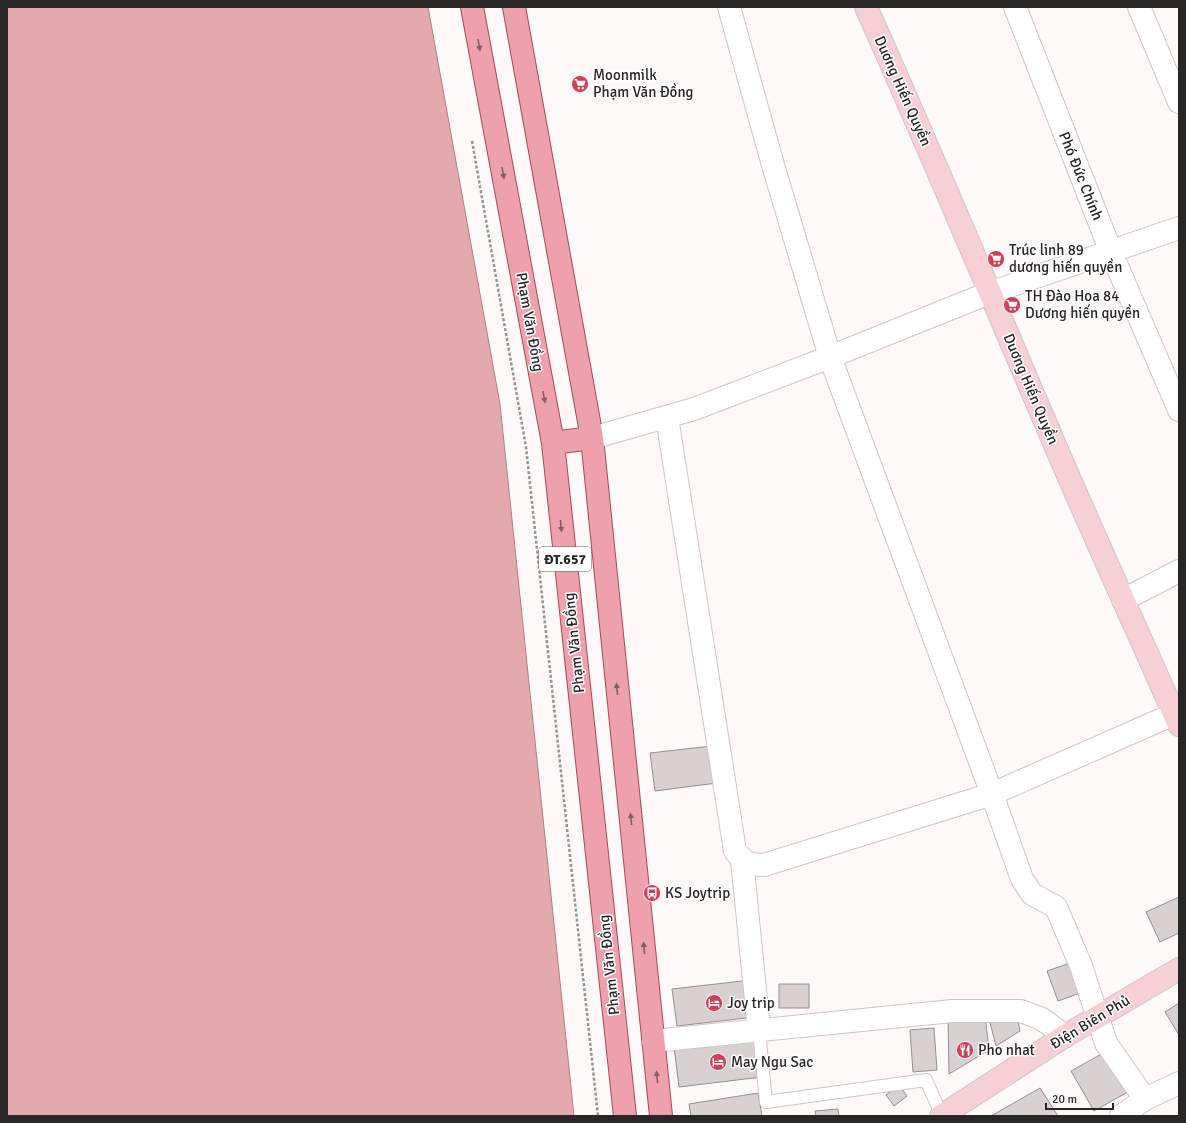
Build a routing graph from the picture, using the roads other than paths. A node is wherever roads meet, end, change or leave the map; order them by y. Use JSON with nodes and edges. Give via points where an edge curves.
{"nodes":[{"id":1,"x":472,"y":7,"type":"edge"},
{"id":2,"x":514,"y":7,"type":"edge"},
{"id":3,"x":729,"y":7,"type":"edge"},
{"id":4,"x":866,"y":7,"type":"edge"},
{"id":5,"x":1015,"y":7,"type":"edge"},
{"id":6,"x":1139,"y":7,"type":"edge"},
{"id":7,"x":1179,"y":102,"type":"edge"},
{"id":8,"x":1179,"y":228,"type":"edge"},
{"id":9,"x":1112,"y":252,"type":"junction"},
{"id":10,"x":989,"y":293,"type":"junction"},
{"id":11,"x":830,"y":357,"type":"junction"},
{"id":12,"x":1179,"y":410,"type":"edge"},
{"id":13,"x":667,"y":417,"type":"junction"},
{"id":14,"x":592,"y":438,"type":"junction"},
{"id":15,"x":552,"y":443,"type":"junction"},
{"id":16,"x":1179,"y":571,"type":"edge"},
{"id":17,"x":1123,"y":600,"type":"junction"},
{"id":18,"x":1177,"y":720,"type":"edge"},
{"id":19,"x":992,"y":794,"type":"junction"},
{"id":20,"x":742,"y":860,"type":"junction"},
{"id":21,"x":1179,"y":969,"type":"edge"},
{"id":22,"x":1098,"y":1018,"type":"junction"},
{"id":23,"x":759,"y":1030,"type":"junction"},
{"id":24,"x":1066,"y":1036,"type":"junction"},
{"id":25,"x":653,"y":1041,"type":"junction"},
{"id":26,"x":1179,"y":1083,"type":"edge"},
{"id":27,"x":1145,"y":1099,"type":"junction"},
{"id":28,"x":625,"y":1116,"type":"edge"},
{"id":29,"x":661,"y":1116,"type":"edge"},
{"id":30,"x":942,"y":1116,"type":"edge"},
{"id":31,"x":1121,"y":1116,"type":"edge"}],
"edges":[{"from":1,"to":15,"type":"main road","name":"Phạm Văn Đồng","number":"ĐT.657","one_way":true},
{"from":2,"to":14,"type":"main road","number":"ĐT.657"},
{"from":3,"to":11,"type":"street"},
{"from":4,"to":10,"type":"street","name":"Duơng Hiến Quyền"},
{"from":5,"to":9,"type":"street","name":"Phó Đức Chính"},
{"from":6,"to":7,"type":"street"},
{"from":8,"to":9,"type":"street"},
{"from":9,"to":10,"type":"street"},
{"from":9,"to":12,"type":"street","name":"Phó Đức Chính"},
{"from":10,"to":11,"type":"street"},
{"from":10,"to":17,"type":"street","name":"Duơng Hiến Quyền"},
{"from":11,"to":13,"type":"street"},
{"from":11,"to":19,"type":"street"},
{"from":13,"to":14,"type":"street"},
{"from":13,"to":20,"type":"street","via":[[734,851]]},
{"from":14,"to":15,"type":"main road"},
{"from":25,"to":14,"type":"main road","number":"ĐT.657","one_way":true},
{"from":15,"to":28,"type":"main road","name":"Phạm Văn Đồng","number":"ĐT.657","one_way":true},
{"from":16,"to":17,"type":"street"},
{"from":17,"to":18,"type":"street","name":"Duơng Hiến Quyền"},
{"from":18,"to":19,"type":"street"},
{"from":19,"to":20,"type":"street","via":[[764,865],[751,865]]},
{"from":19,"to":22,"type":"street","via":[[1022,879],[1032,894],[1056,907]]},
{"from":20,"to":23,"type":"street"},
{"from":21,"to":22,"type":"street","name":"Điện Biên Phủ"},
{"from":22,"to":24,"type":"street","name":"Điện Biên Phủ"},
{"from":22,"to":27,"type":"street","via":[[1106,1043]]},
{"from":23,"to":24,"type":"street","via":[[952,1011],[1021,1011],[1042,1019]]},
{"from":23,"to":25,"type":"street"},
{"from":23,"to":30,"type":"lane","via":[[766,1102],[926,1080]]},
{"from":24,"to":30,"type":"street","name":"Điện Biên Phủ"},
{"from":29,"to":25,"type":"main road","number":"ĐT.657","one_way":true},
{"from":26,"to":27,"type":"street"},
{"from":27,"to":31,"type":"street"}]}
